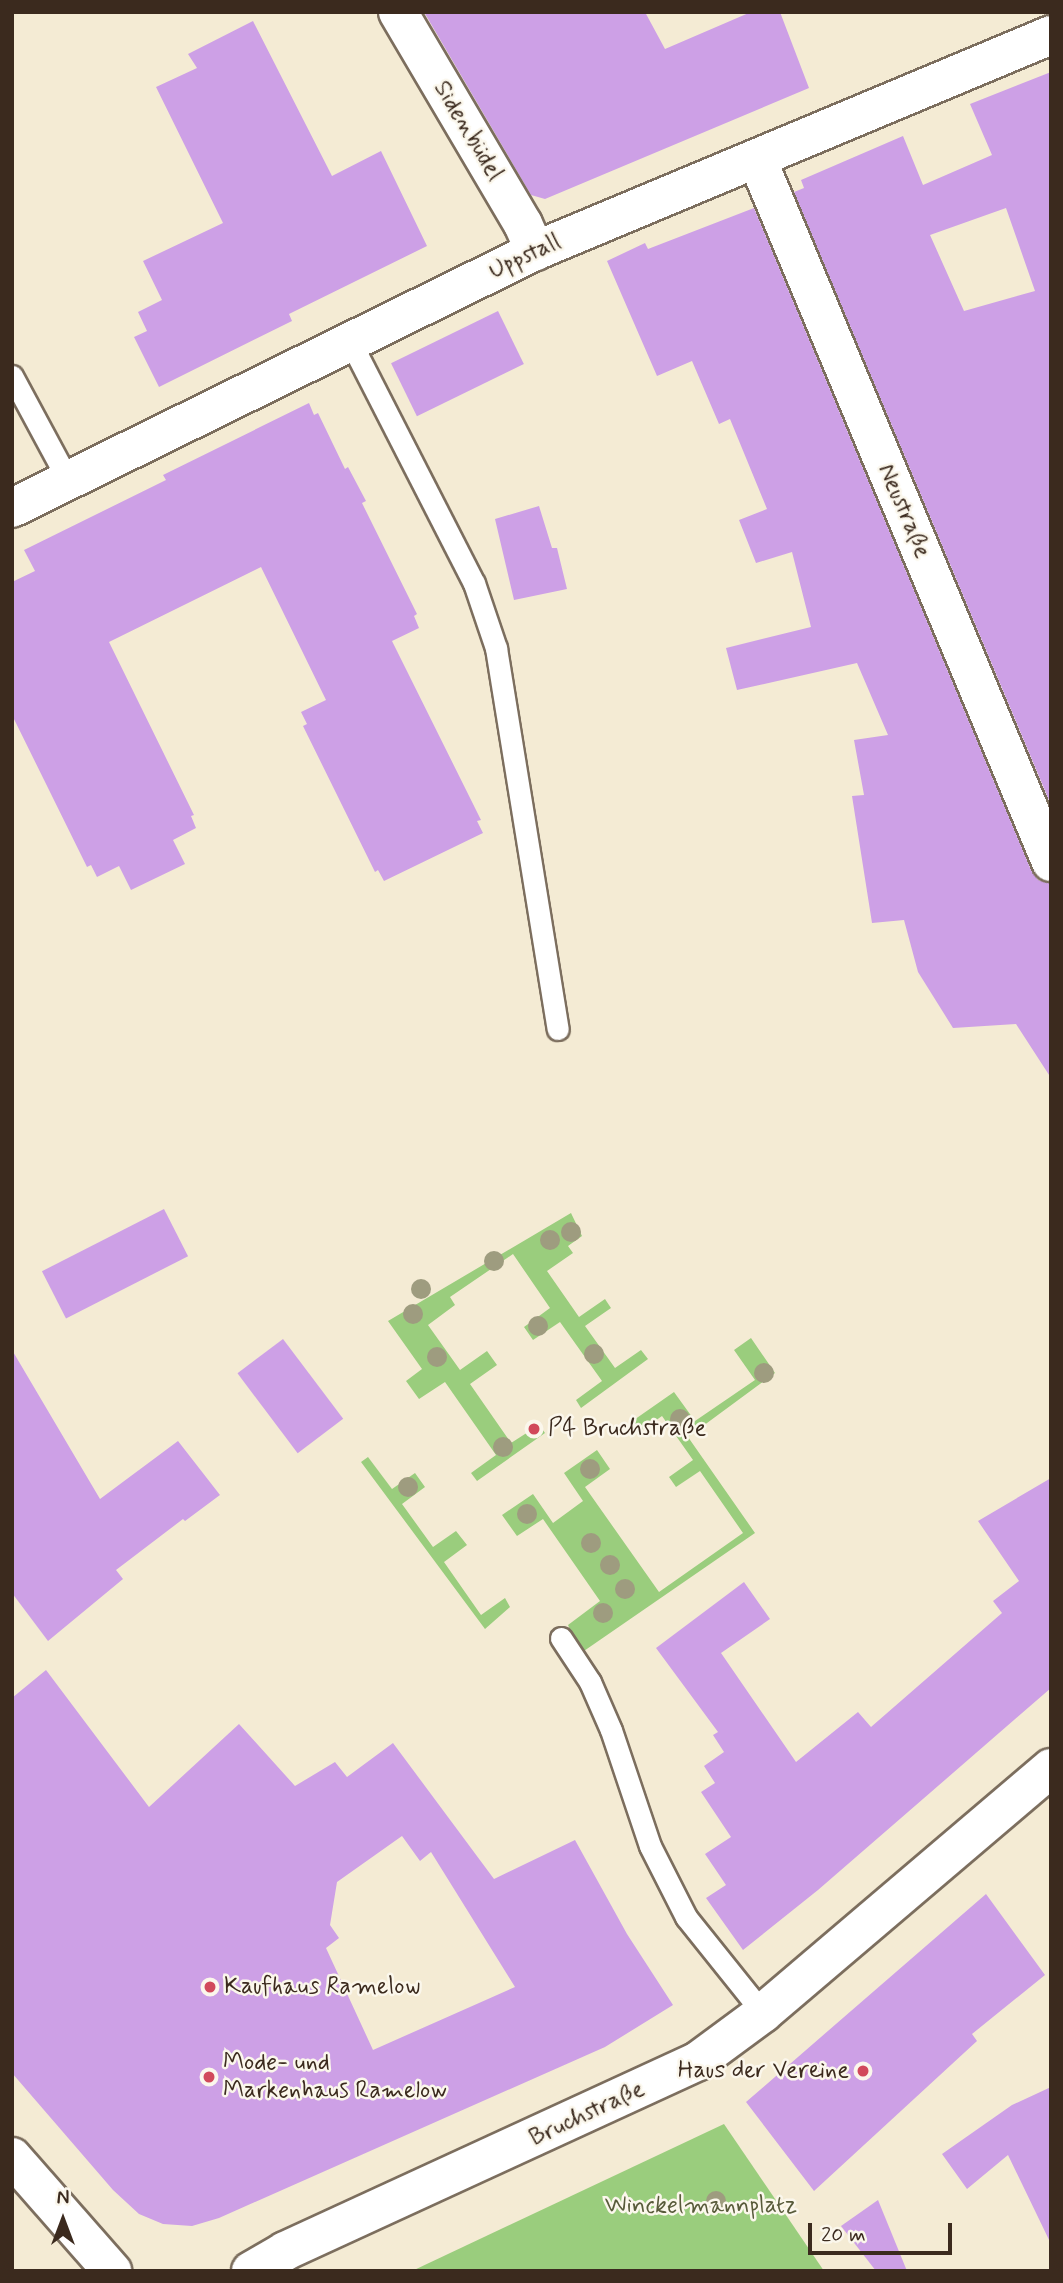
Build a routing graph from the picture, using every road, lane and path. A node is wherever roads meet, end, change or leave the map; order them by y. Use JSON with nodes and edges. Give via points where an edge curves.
{"nodes":[{"id":1,"x":398,"y":12,"type":"edge"},
{"id":2,"x":1051,"y":36,"type":"edge"},
{"id":3,"x":757,"y":159,"type":"junction"},
{"id":4,"x":535,"y":251,"type":"junction"},
{"id":5,"x":350,"y":341,"type":"junction"},
{"id":6,"x":12,"y":376,"type":"edge"},
{"id":7,"x":68,"y":480,"type":"junction"},
{"id":8,"x":12,"y":508,"type":"edge"},
{"id":9,"x":1051,"y":863,"type":"edge"},
{"id":10,"x":558,"y":1029,"type":"dead end"},
{"id":11,"x":561,"y":1638,"type":"dead end"},
{"id":12,"x":1051,"y":1768,"type":"edge"},
{"id":13,"x":763,"y":2013,"type":"junction"},
{"id":14,"x":12,"y":2157,"type":"edge"},
{"id":15,"x":112,"y":2271,"type":"edge"},
{"id":16,"x":251,"y":2271,"type":"edge"}],
"edges":[{"from":1,"to":4,"type":"street","name":"Sidenbüdel"},
{"from":2,"to":3,"type":"street","name":"Uppstall"},
{"from":3,"to":4,"type":"street","name":"Uppstall"},
{"from":3,"to":9,"type":"street","name":"Neustraße"},
{"from":4,"to":5,"type":"street","name":"Uppstall"},
{"from":5,"to":7,"type":"street","name":"Uppstall"},
{"from":5,"to":10,"type":"lane","via":[[474,583],[496,648]]},
{"from":6,"to":7,"type":"lane"},
{"from":7,"to":8,"type":"street","name":"Uppstall"},
{"from":11,"to":13,"type":"lane","via":[[590,1682],[650,1846],[686,1917]]},
{"from":12,"to":13,"type":"street","name":"Bruchstraße"},
{"from":13,"to":16,"type":"street","name":"Bruchstraße","via":[[686,2067],[285,2251]]},
{"from":14,"to":15,"type":"street"}]}
